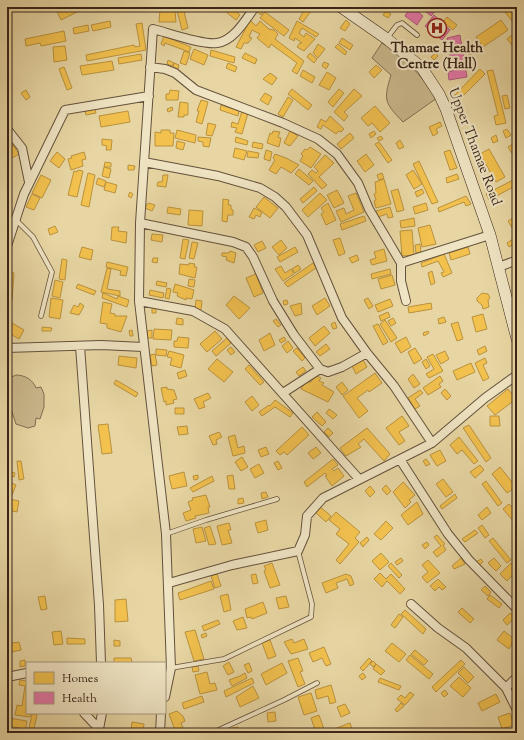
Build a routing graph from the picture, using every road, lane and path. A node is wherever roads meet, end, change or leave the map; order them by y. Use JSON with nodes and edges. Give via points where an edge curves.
{"nodes":[{"id":1,"x":255,"y":7,"type":"edge"},
{"id":2,"x":340,"y":7,"type":"edge"},
{"id":3,"x":417,"y":35,"type":"dead end"},
{"id":4,"x":387,"y":39,"type":"junction"},
{"id":5,"x":150,"y":67,"type":"junction"},
{"id":6,"x":149,"y":96,"type":"junction"},
{"id":7,"x":7,"y":129,"type":"edge"},
{"id":8,"x":144,"y":162,"type":"junction"},
{"id":9,"x":29,"y":182,"type":"junction"},
{"id":10,"x":16,"y":220,"type":"junction"},
{"id":11,"x":140,"y":223,"type":"junction"},
{"id":12,"x":490,"y":235,"type":"junction"},
{"id":13,"x":7,"y":246,"type":"edge"},
{"id":14,"x":517,"y":260,"type":"edge"},
{"id":15,"x":401,"y":263,"type":"junction"},
{"id":16,"x":499,"y":266,"type":"junction"},
{"id":17,"x":139,"y":301,"type":"junction"},
{"id":18,"x":406,"y":301,"type":"dead end"},
{"id":19,"x":41,"y":316,"type":"dead end"},
{"id":20,"x":517,"y":339,"type":"edge"},
{"id":21,"x":80,"y":346,"type":"junction"},
{"id":22,"x":143,"y":347,"type":"junction"},
{"id":23,"x":7,"y":348,"type":"edge"},
{"id":24,"x":366,"y":353,"type":"junction"},
{"id":25,"x":320,"y":369,"type":"junction"},
{"id":26,"x":517,"y":375,"type":"edge"},
{"id":27,"x":283,"y":393,"type":"junction"},
{"id":28,"x":432,"y":443,"type":"junction"},
{"id":29,"x":401,"y":460,"type":"junction"},
{"id":30,"x":358,"y":479,"type":"junction"},
{"id":31,"x":277,"y":499,"type":"dead end"},
{"id":32,"x":166,"y":534,"type":"junction"},
{"id":33,"x":298,"y":551,"type":"junction"},
{"id":34,"x":169,"y":583,"type":"junction"},
{"id":35,"x":411,"y":604,"type":"dead end"},
{"id":36,"x":517,"y":609,"type":"edge"},
{"id":37,"x":101,"y":662,"type":"edge"},
{"id":38,"x":171,"y":668,"type":"junction"},
{"id":39,"x":26,"y":673,"type":"edge"},
{"id":40,"x":7,"y":677,"type":"edge"},
{"id":41,"x":517,"y":678,"type":"edge"},
{"id":42,"x":317,"y":682,"type":"dead end"},
{"id":43,"x":506,"y":688,"type":"junction"},
{"id":44,"x":166,"y":692,"type":"edge"},
{"id":45,"x":517,"y":710,"type":"edge"},
{"id":46,"x":85,"y":714,"type":"edge"},
{"id":47,"x":102,"y":714,"type":"edge"},
{"id":48,"x":161,"y":714,"type":"edge"},
{"id":49,"x":102,"y":731,"type":"edge"},
{"id":50,"x":160,"y":733,"type":"edge"},
{"id":51,"x":212,"y":733,"type":"edge"}],
"edges":[{"from":1,"to":5,"type":"street","via":[[238,30],[217,43],[153,29]]},
{"from":2,"to":4,"type":"street","name":"Upper Thamae Road"},
{"from":3,"to":4,"type":"lane","via":[[402,23],[397,25]]},
{"from":4,"to":12,"type":"street","name":"Upper Thamae Road","via":[[422,68],[439,94]]},
{"from":5,"to":6,"type":"street"},
{"from":5,"to":15,"type":"street","via":[[166,69],[196,90],[318,139],[337,154],[358,183],[369,209]]},
{"from":6,"to":8,"type":"street"},
{"from":6,"to":9,"type":"street","via":[[65,110]]},
{"from":7,"to":9,"type":"street","via":[[22,148]]},
{"from":8,"to":11,"type":"street"},
{"from":8,"to":24,"type":"street","via":[[218,176],[260,188],[275,197],[307,235],[342,318]]},
{"from":9,"to":10,"type":"street"},
{"from":10,"to":13,"type":"street"},
{"from":10,"to":19,"type":"lane","via":[[33,237],[52,272]]},
{"from":11,"to":17,"type":"street"},
{"from":11,"to":25,"type":"street","via":[[233,242],[246,247],[273,301],[294,335]]},
{"from":12,"to":15,"type":"street"},
{"from":12,"to":16,"type":"street","name":"Upper Thamae Road"},
{"from":14,"to":16,"type":"street"},
{"from":15,"to":18,"type":"street","via":[[400,282]]},
{"from":16,"to":20,"type":"street","name":"Upper Thamae Road"},
{"from":17,"to":22,"type":"street"},
{"from":17,"to":27,"type":"street","via":[[193,311],[225,329]]},
{"from":21,"to":22,"type":"street"},
{"from":21,"to":23,"type":"street"},
{"from":21,"to":37,"type":"street"},
{"from":22,"to":32,"type":"street"},
{"from":24,"to":25,"type":"street","via":[[328,372]]},
{"from":24,"to":28,"type":"street","via":[[394,386]]},
{"from":25,"to":27,"type":"street"},
{"from":26,"to":28,"type":"street","via":[[485,398]]},
{"from":27,"to":30,"type":"street"},
{"from":28,"to":29,"type":"street"},
{"from":29,"to":30,"type":"street"},
{"from":29,"to":36,"type":"street","via":[[448,534],[469,560]]},
{"from":30,"to":33,"type":"street","via":[[323,498],[313,508],[307,516]]},
{"from":31,"to":32,"type":"lane"},
{"from":32,"to":34,"type":"street"},
{"from":33,"to":34,"type":"street","via":[[232,565]]},
{"from":33,"to":38,"type":"lane","via":[[312,604],[311,617],[224,659]]},
{"from":34,"to":38,"type":"street"},
{"from":35,"to":43,"type":"street","via":[[466,648]]},
{"from":38,"to":44,"type":"street"},
{"from":39,"to":40,"type":"street"},
{"from":41,"to":43,"type":"street"},
{"from":42,"to":51,"type":"lane"},
{"from":43,"to":45,"type":"street"},
{"from":46,"to":49,"type":"street"},
{"from":47,"to":49,"type":"street"},
{"from":48,"to":50,"type":"street"}]}
